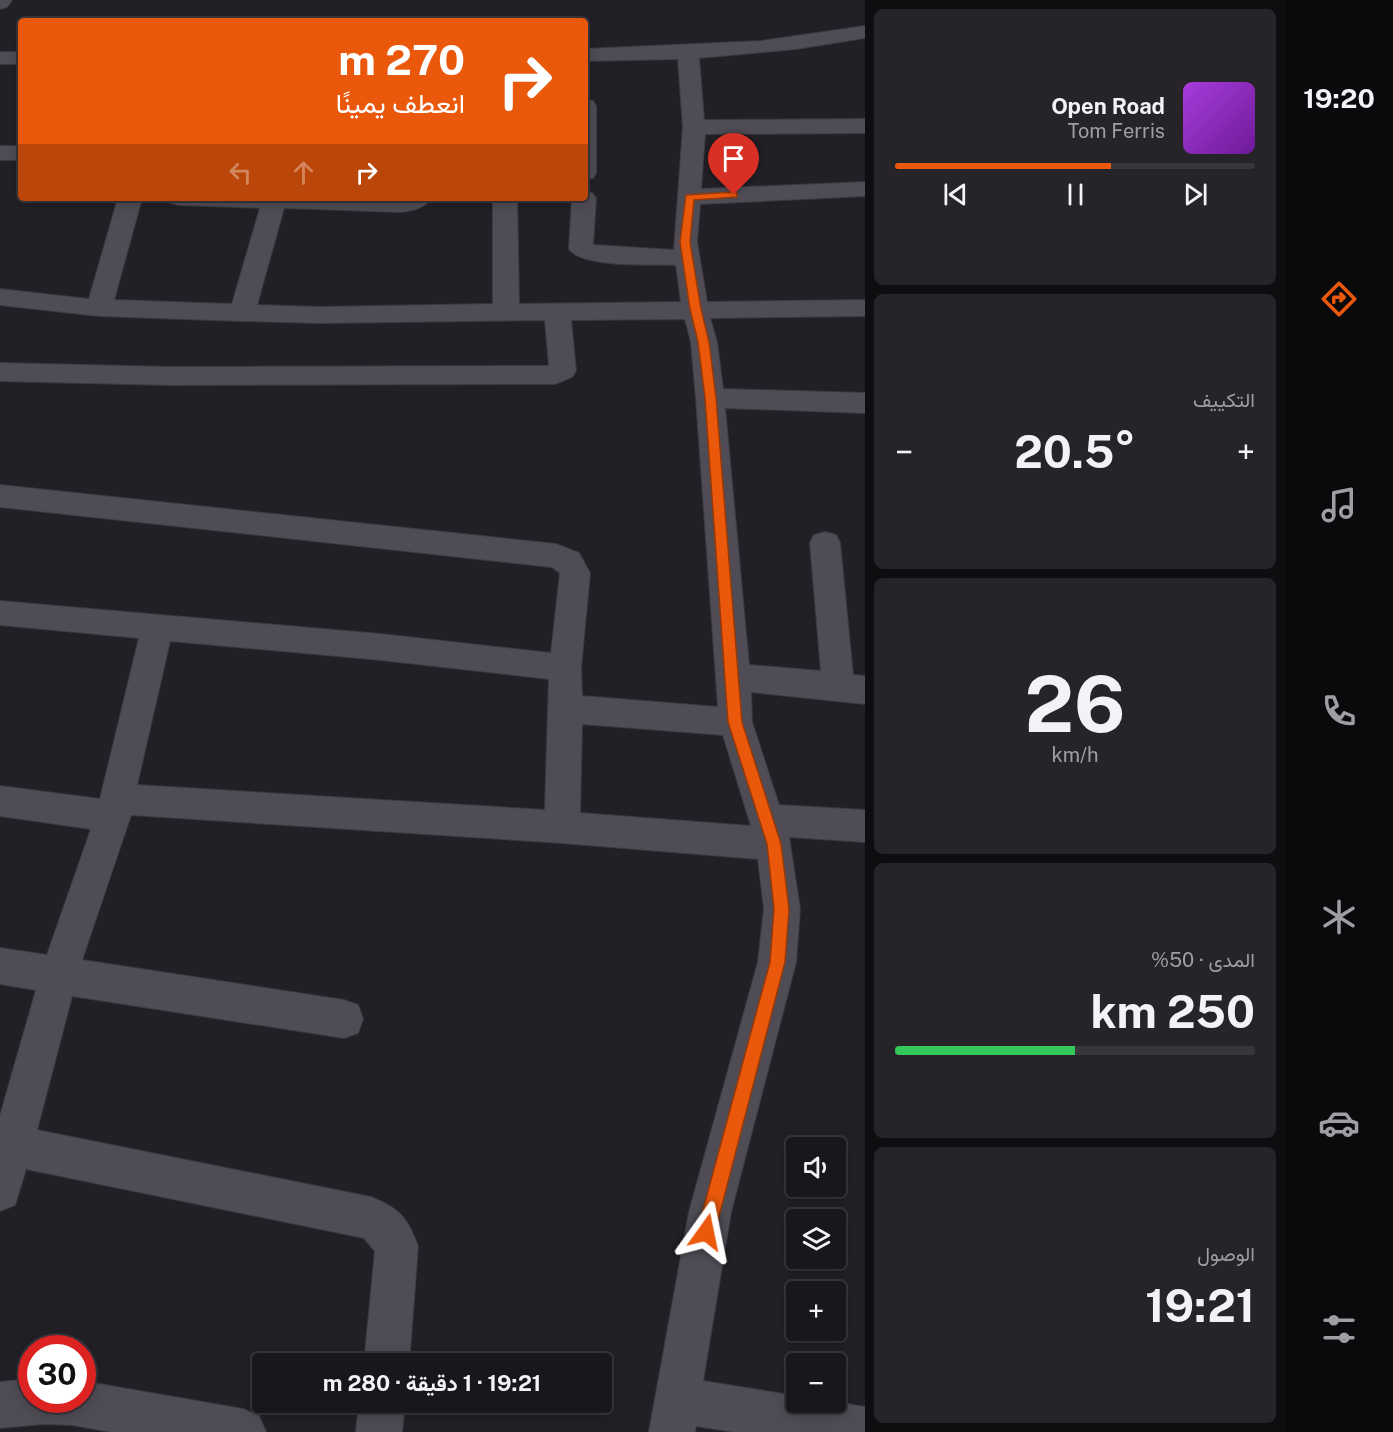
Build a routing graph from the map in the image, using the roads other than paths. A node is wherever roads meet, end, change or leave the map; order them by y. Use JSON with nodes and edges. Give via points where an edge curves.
{"nodes":[{"id":1,"x":865,"y":32,"type":"edge"},
{"id":2,"x":688,"y":53,"type":"junction"},
{"id":3,"x":588,"y":55,"type":"edge"},
{"id":4,"x":0,"y":58,"type":"edge"},
{"id":5,"x":18,"y":58,"type":"edge"},
{"id":6,"x":694,"y":126,"type":"junction"},
{"id":7,"x":865,"y":126,"type":"edge"},
{"id":8,"x":0,"y":153,"type":"edge"},
{"id":9,"x":18,"y":153,"type":"edge"},
{"id":10,"x":865,"y":189,"type":"edge"},
{"id":11,"x":690,"y":197,"type":"junction"},
{"id":12,"x":129,"y":201,"type":"edge"},
{"id":13,"x":275,"y":201,"type":"edge"},
{"id":14,"x":300,"y":201,"type":"edge"},
{"id":15,"x":415,"y":201,"type":"edge"},
{"id":16,"x":505,"y":201,"type":"edge"},
{"id":17,"x":584,"y":201,"type":"edge"},
{"id":18,"x":688,"y":258,"type":"junction"},
{"id":19,"x":0,"y":297,"type":"edge"},
{"id":20,"x":99,"y":308,"type":"junction"},
{"id":21,"x":695,"y":309,"type":"junction"},
{"id":22,"x":865,"y":309,"type":"edge"},
{"id":23,"x":557,"y":311,"type":"junction"},
{"id":24,"x":506,"y":312,"type":"junction"},
{"id":25,"x":242,"y":313,"type":"junction"},
{"id":26,"x":0,"y":372,"type":"edge"},
{"id":27,"x":710,"y":398,"type":"junction"},
{"id":28,"x":865,"y":403,"type":"edge"},
{"id":29,"x":0,"y":496,"type":"edge"},
{"id":30,"x":825,"y":543,"type":"dead end"},
{"id":31,"x":0,"y":613,"type":"edge"},
{"id":32,"x":157,"y":628,"type":"junction"},
{"id":33,"x":565,"y":668,"type":"junction"},
{"id":34,"x":734,"y":677,"type":"junction"},
{"id":35,"x":852,"y":688,"type":"edge"},
{"id":36,"x":566,"y":709,"type":"junction"},
{"id":37,"x":735,"y":722,"type":"junction"},
{"id":38,"x":0,"y":801,"type":"edge"},
{"id":39,"x":115,"y":807,"type":"junction"},
{"id":40,"x":865,"y":826,"type":"edge"},
{"id":41,"x":562,"y":827,"type":"junction"},
{"id":42,"x":770,"y":832,"type":"junction"},
{"id":43,"x":0,"y":966,"type":"edge"},
{"id":44,"x":59,"y":974,"type":"junction"},
{"id":45,"x":344,"y":1019,"type":"dead end"},
{"id":46,"x":12,"y":1146,"type":"junction"},
{"id":47,"x":0,"y":1190,"type":"edge"},
{"id":48,"x":387,"y":1353,"type":"edge"},
{"id":49,"x":0,"y":1405,"type":"edge"},
{"id":50,"x":381,"y":1413,"type":"edge"},
{"id":51,"x":675,"y":1416,"type":"edge"},
{"id":52,"x":181,"y":1426,"type":"edge"},
{"id":53,"x":865,"y":1430,"type":"edge"},
{"id":54,"x":243,"y":1432,"type":"edge"},
{"id":55,"x":379,"y":1432,"type":"edge"}],
"edges":[{"from":1,"to":2,"type":"street","via":[[796,45]]},
{"from":2,"to":3,"type":"street"},
{"from":2,"to":6,"type":"street"},
{"from":4,"to":5,"type":"street"},
{"from":6,"to":7,"type":"street"},
{"from":6,"to":11,"type":"street"},
{"from":8,"to":9,"type":"street"},
{"from":10,"to":11,"type":"street"},
{"from":11,"to":18,"type":"street","via":[[685,242]]},
{"from":12,"to":20,"type":"street"},
{"from":13,"to":25,"type":"street"},
{"from":14,"to":15,"type":"street","via":[[401,205]]},
{"from":16,"to":24,"type":"street"},
{"from":17,"to":18,"type":"street","via":[[584,252]]},
{"from":18,"to":21,"type":"street"},
{"from":19,"to":20,"type":"street"},
{"from":20,"to":25,"type":"street"},
{"from":21,"to":22,"type":"street"},
{"from":21,"to":23,"type":"street"},
{"from":21,"to":27,"type":"street","via":[[704,342]]},
{"from":23,"to":24,"type":"street"},
{"from":23,"to":26,"type":"street","via":[[563,371],[555,375],[171,376]]},
{"from":24,"to":25,"type":"street"},
{"from":27,"to":28,"type":"street"},
{"from":27,"to":34,"type":"street"},
{"from":29,"to":33,"type":"street","via":[[556,556],[568,561],[575,573]]},
{"from":30,"to":35,"type":"street"},
{"from":31,"to":32,"type":"street"},
{"from":32,"to":33,"type":"street"},
{"from":32,"to":39,"type":"street"},
{"from":33,"to":36,"type":"street"},
{"from":34,"to":35,"type":"street"},
{"from":34,"to":37,"type":"street"},
{"from":36,"to":37,"type":"street"},
{"from":36,"to":41,"type":"street"},
{"from":37,"to":42,"type":"street"},
{"from":38,"to":39,"type":"street"},
{"from":39,"to":41,"type":"street"},
{"from":39,"to":44,"type":"street"},
{"from":40,"to":42,"type":"street"},
{"from":41,"to":42,"type":"street"},
{"from":42,"to":51,"type":"street","via":[[782,909],[777,962],[710,1212]]},
{"from":43,"to":44,"type":"street"},
{"from":44,"to":45,"type":"street"},
{"from":44,"to":46,"type":"street"},
{"from":46,"to":47,"type":"street"},
{"from":46,"to":48,"type":"street","via":[[371,1218],[383,1225],[397,1246]]},
{"from":49,"to":52,"type":"street","via":[[72,1402]]},
{"from":50,"to":55,"type":"street"},
{"from":51,"to":53,"type":"street"},
{"from":52,"to":54,"type":"street"}]}
